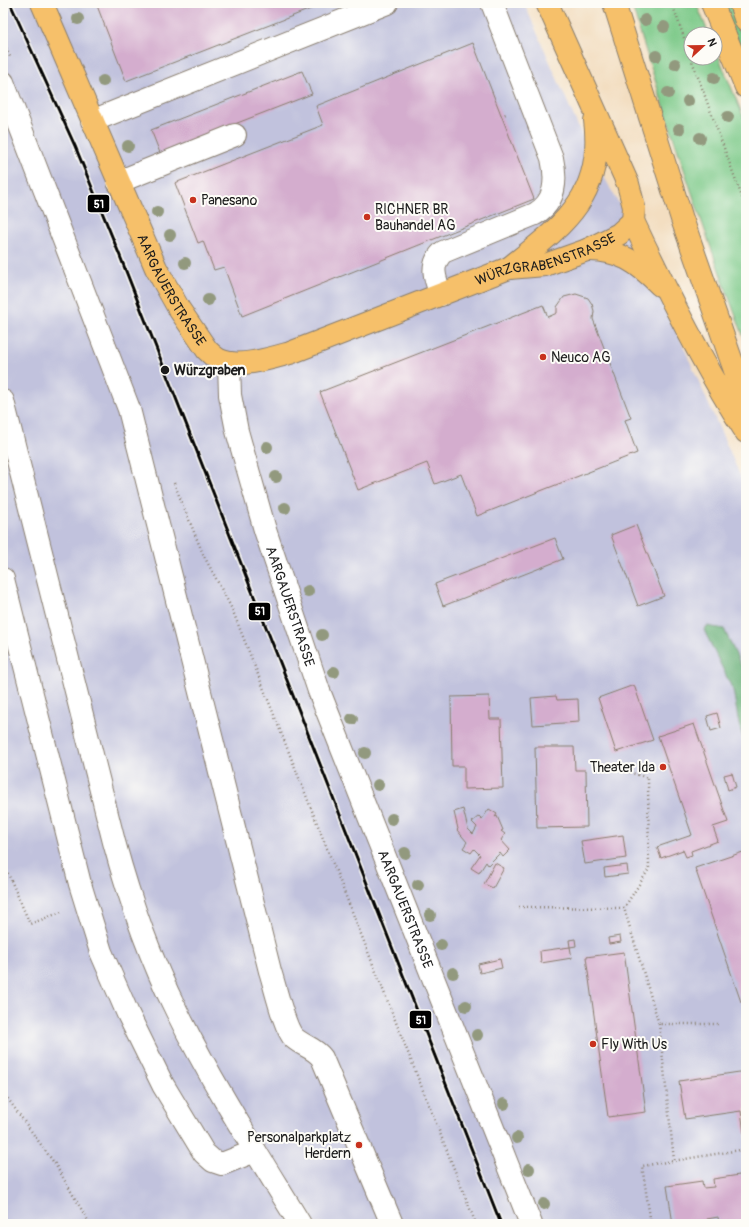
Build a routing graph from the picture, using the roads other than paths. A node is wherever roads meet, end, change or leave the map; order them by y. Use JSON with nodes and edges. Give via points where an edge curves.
{"nodes":[{"id":1,"x":42,"y":3,"type":"edge"},
{"id":2,"x":387,"y":3,"type":"edge"},
{"id":3,"x":492,"y":3,"type":"edge"},
{"id":4,"x":547,"y":3,"type":"edge"},
{"id":5,"x":614,"y":3,"type":"edge"},
{"id":6,"x":712,"y":3,"type":"edge"},
{"id":7,"x":740,"y":3,"type":"edge"},
{"id":8,"x":746,"y":21,"type":"edge"},
{"id":9,"x":3,"y":82,"type":"edge"},
{"id":10,"x":746,"y":87,"type":"edge"},
{"id":11,"x":591,"y":102,"type":"junction"},
{"id":12,"x":92,"y":121,"type":"junction"},
{"id":13,"x":235,"y":135,"type":"dead end"},
{"id":14,"x":118,"y":182,"type":"junction"},
{"id":15,"x":633,"y":221,"type":"junction"},
{"id":16,"x":587,"y":250,"type":"junction"},
{"id":17,"x":509,"y":268,"type":"junction"},
{"id":18,"x":666,"y":292,"type":"junction"},
{"id":19,"x":441,"y":295,"type":"junction"},
{"id":20,"x":229,"y":363,"type":"junction"},
{"id":21,"x":3,"y":401,"type":"edge"},
{"id":22,"x":746,"y":402,"type":"edge"},
{"id":23,"x":746,"y":432,"type":"edge"},
{"id":24,"x":3,"y":579,"type":"edge"},
{"id":25,"x":255,"y":1151,"type":"junction"},
{"id":26,"x":300,"y":1224,"type":"edge"},
{"id":27,"x":392,"y":1224,"type":"edge"},
{"id":28,"x":531,"y":1224,"type":"edge"}],
"edges":[{"from":1,"to":12,"type":"main road","name":"AARGAUERSTRASSE"},
{"from":2,"to":12,"type":"street"},
{"from":3,"to":19,"type":"street","via":[[552,158],[555,171],[554,190],[542,210],[439,255],[434,270]]},
{"from":4,"to":11,"type":"main road"},
{"from":5,"to":22,"type":"main road","via":[[649,118]]},
{"from":6,"to":10,"type":"main road"},
{"from":7,"to":8,"type":"main road"},
{"from":9,"to":27,"type":"street","via":[[129,409],[270,971],[288,1026],[293,1036],[322,1058]]},
{"from":11,"to":15,"type":"main road","via":[[628,184],[634,207]]},
{"from":11,"to":17,"type":"main road","via":[[596,128],[596,149],[589,186],[580,203],[562,226]]},
{"from":12,"to":14,"type":"main road","name":"AARGAUERSTRASSE"},
{"from":13,"to":14,"type":"street"},
{"from":14,"to":20,"type":"main road","name":"AARGAUERSTRASSE","via":[[156,268],[179,309],[207,350],[214,357]]},
{"from":15,"to":16,"type":"main road","name":"WÜRZGRABENSTRASSE","via":[[619,234]]},
{"from":15,"to":18,"type":"main road"},
{"from":16,"to":17,"type":"main road","name":"WÜRZGRABENSTRASSE","via":[[545,265]]},
{"from":16,"to":18,"type":"main road","via":[[605,249],[625,257],[648,273]]},
{"from":17,"to":19,"type":"main road","name":"WÜRZGRABENSTRASSE"},
{"from":18,"to":23,"type":"main road","via":[[719,390]]},
{"from":19,"to":20,"type":"main road","name":"WÜRZGRABENSTRASSE","via":[[290,353],[262,360]]},
{"from":20,"to":28,"type":"street","name":"AARGAUERSTRASSE","via":[[230,395],[237,431],[265,530],[319,691]]},
{"from":21,"to":25,"type":"street","via":[[114,842],[135,914],[179,1017]]},
{"from":24,"to":25,"type":"street","via":[[86,904],[101,952],[128,1014],[163,1086],[196,1142],[210,1159],[219,1164]]},
{"from":25,"to":26,"type":"street"}]}
